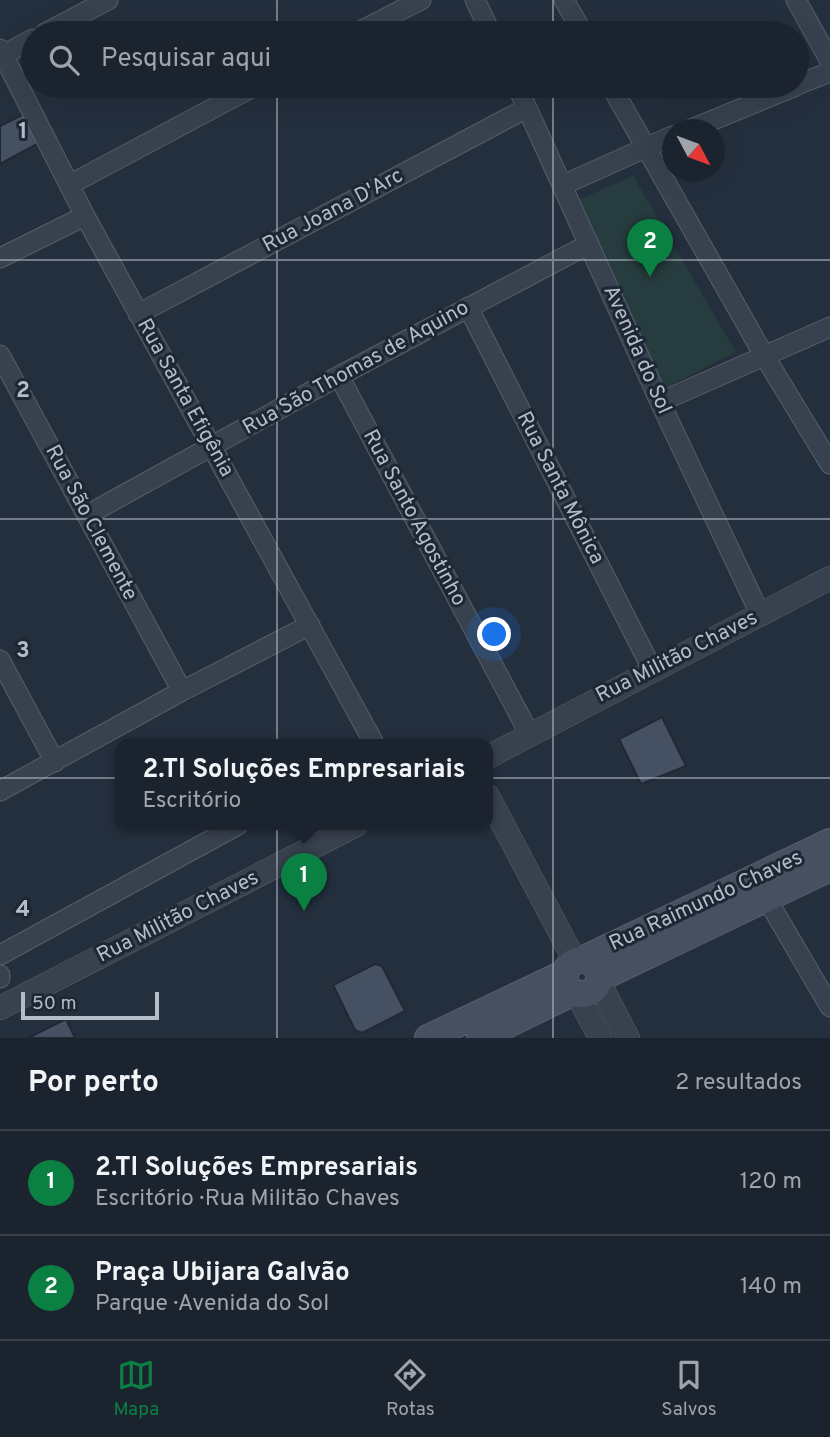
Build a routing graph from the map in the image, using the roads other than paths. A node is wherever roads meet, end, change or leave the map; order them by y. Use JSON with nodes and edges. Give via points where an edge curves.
{"nodes":[{"id":1,"x":108,"y":0,"type":"edge"},
{"id":2,"x":421,"y":0,"type":"edge"},
{"id":3,"x":475,"y":0,"type":"edge"},
{"id":4,"x":564,"y":0,"type":"edge"},
{"id":5,"x":796,"y":0,"type":"edge"},
{"id":6,"x":68,"y":21,"type":"edge"},
{"id":7,"x":380,"y":21,"type":"edge"},
{"id":8,"x":485,"y":21,"type":"edge"},
{"id":9,"x":576,"y":21,"type":"edge"},
{"id":10,"x":808,"y":21,"type":"edge"},
{"id":11,"x":809,"y":23,"type":"edge"},
{"id":12,"x":21,"y":45,"type":"edge"},
{"id":13,"x":2,"y":52,"type":"edge"},
{"id":14,"x":830,"y":61,"type":"edge"},
{"id":15,"x":830,"y":72,"type":"edge"},
{"id":16,"x":809,"y":81,"type":"edge"},
{"id":17,"x":21,"y":90,"type":"edge"},
{"id":18,"x":25,"y":98,"type":"edge"},
{"id":19,"x":232,"y":98,"type":"edge"},
{"id":20,"x":522,"y":98,"type":"edge"},
{"id":21,"x":618,"y":98,"type":"edge"},
{"id":22,"x":767,"y":98,"type":"edge"},
{"id":23,"x":527,"y":108,"type":"junction"},
{"id":24,"x":716,"y":119,"type":"edge"},
{"id":25,"x":662,"y":140,"type":"edge"},
{"id":26,"x":645,"y":147,"type":"junction"},
{"id":27,"x":69,"y":185,"type":"junction"},
{"id":28,"x":563,"y":185,"type":"junction"},
{"id":29,"x":85,"y":216,"type":"junction"},
{"id":30,"x":589,"y":244,"type":"junction"},
{"id":31,"x":0,"y":258,"type":"edge"},
{"id":32,"x":468,"y":307,"type":"junction"},
{"id":33,"x":138,"y":314,"type":"junction"},
{"id":34,"x":830,"y":327,"type":"edge"},
{"id":35,"x":0,"y":355,"type":"edge"},
{"id":36,"x":765,"y":357,"type":"junction"},
{"id":37,"x":339,"y":376,"type":"junction"},
{"id":38,"x":660,"y":402,"type":"junction"},
{"id":39,"x":212,"y":447,"type":"junction"},
{"id":40,"x":830,"y":464,"type":"edge"},
{"id":41,"x":87,"y":515,"type":"junction"},
{"id":42,"x":830,"y":578,"type":"edge"},
{"id":43,"x":760,"y":614,"type":"junction"},
{"id":44,"x":310,"y":625,"type":"junction"},
{"id":45,"x":0,"y":660,"type":"edge"},
{"id":46,"x":652,"y":669,"type":"junction"},
{"id":47,"x":182,"y":691,"type":"junction"},
{"id":48,"x":530,"y":734,"type":"junction"},
{"id":49,"x":372,"y":739,"type":"edge"},
{"id":50,"x":493,"y":754,"type":"edge"},
{"id":51,"x":55,"y":762,"type":"junction"},
{"id":52,"x":0,"y":792,"type":"edge"},
{"id":53,"x":493,"y":806,"type":"edge"},
{"id":54,"x":229,"y":830,"type":"edge"},
{"id":55,"x":346,"y":830,"type":"edge"},
{"id":56,"x":830,"y":842,"type":"edge"},
{"id":57,"x":830,"y":868,"type":"edge"},
{"id":58,"x":760,"y":888,"type":"junction"},
{"id":59,"x":0,"y":955,"type":"edge"},
{"id":60,"x":582,"y":977,"type":"junction"},
{"id":61,"x":830,"y":1007,"type":"edge"},
{"id":62,"x":0,"y":1008,"type":"edge"},
{"id":63,"x":428,"y":1038,"type":"edge"},
{"id":64,"x":480,"y":1038,"type":"edge"},
{"id":65,"x":600,"y":1038,"type":"edge"},
{"id":66,"x":628,"y":1038,"type":"edge"}],
"edges":[{"from":1,"to":6,"type":"street"},
{"from":2,"to":7,"type":"street"},
{"from":3,"to":8,"type":"street"},
{"from":4,"to":9,"type":"street"},
{"from":5,"to":10,"type":"street"},
{"from":11,"to":14,"type":"street"},
{"from":12,"to":13,"type":"street"},
{"from":13,"to":17,"type":"street","name":"Rua Santa Efigênia"},
{"from":15,"to":16,"type":"street"},
{"from":18,"to":27,"type":"street","name":"Rua Santa Efigênia"},
{"from":19,"to":27,"type":"street"},
{"from":20,"to":23,"type":"street","name":"Avenida do Sol"},
{"from":21,"to":26,"type":"street"},
{"from":22,"to":24,"type":"street"},
{"from":23,"to":28,"type":"street","name":"Avenida do Sol"},
{"from":23,"to":33,"type":"street","name":"Rua Joana D'Arc"},
{"from":25,"to":26,"type":"street"},
{"from":26,"to":28,"type":"street"},
{"from":26,"to":36,"type":"street"},
{"from":27,"to":29,"type":"street","name":"Rua Santa Efigênia"},
{"from":28,"to":30,"type":"street","name":"Avenida do Sol"},
{"from":29,"to":31,"type":"street"},
{"from":29,"to":33,"type":"street","name":"Rua Santa Efigênia"},
{"from":30,"to":32,"type":"street","name":"Rua São Thomas de Aquino"},
{"from":30,"to":38,"type":"street","name":"Avenida do Sol"},
{"from":32,"to":37,"type":"street","name":"Rua São Thomas de Aquino"},
{"from":32,"to":46,"type":"street","name":"Rua Santa Mônica"},
{"from":33,"to":39,"type":"street","name":"Rua Santa Efigênia"},
{"from":34,"to":36,"type":"street"},
{"from":35,"to":41,"type":"street","name":"Rua São Clemente"},
{"from":36,"to":38,"type":"street"},
{"from":36,"to":40,"type":"street"},
{"from":37,"to":39,"type":"street","name":"Rua São Thomas de Aquino"},
{"from":37,"to":48,"type":"street","name":"Rua Santo Agostinho"},
{"from":38,"to":43,"type":"street","name":"Avenida do Sol"},
{"from":39,"to":41,"type":"street","name":"Rua São Thomas de Aquino"},
{"from":39,"to":44,"type":"street","name":"Rua Santa Efigênia"},
{"from":41,"to":47,"type":"street","name":"Rua São Clemente"},
{"from":42,"to":43,"type":"street","name":"Rua Militão Chaves"},
{"from":43,"to":46,"type":"street","name":"Rua Militão Chaves"},
{"from":44,"to":47,"type":"street"},
{"from":44,"to":49,"type":"street","name":"Rua Santa Efigênia"},
{"from":45,"to":51,"type":"street"},
{"from":46,"to":48,"type":"street","name":"Rua Militão Chaves"},
{"from":47,"to":51,"type":"street"},
{"from":48,"to":50,"type":"street","name":"Rua Militão Chaves"},
{"from":51,"to":52,"type":"street"},
{"from":53,"to":60,"type":"street"},
{"from":54,"to":59,"type":"street"},
{"from":55,"to":62,"type":"street","name":"Rua Militão Chaves"},
{"from":56,"to":58,"type":"main road","name":"Rua Raimundo Chaves"},
{"from":57,"to":58,"type":"main road","name":"Rua Raimundo Chaves"},
{"from":58,"to":60,"type":"main road","name":"Rua Raimundo Chaves"},
{"from":58,"to":61,"type":"street"},
{"from":60,"to":63,"type":"main road","name":"Rua Raimundo Chaves"},
{"from":60,"to":64,"type":"main road","name":"Rua Raimundo Chaves"},
{"from":60,"to":65,"type":"street"},
{"from":60,"to":66,"type":"street"}]}
